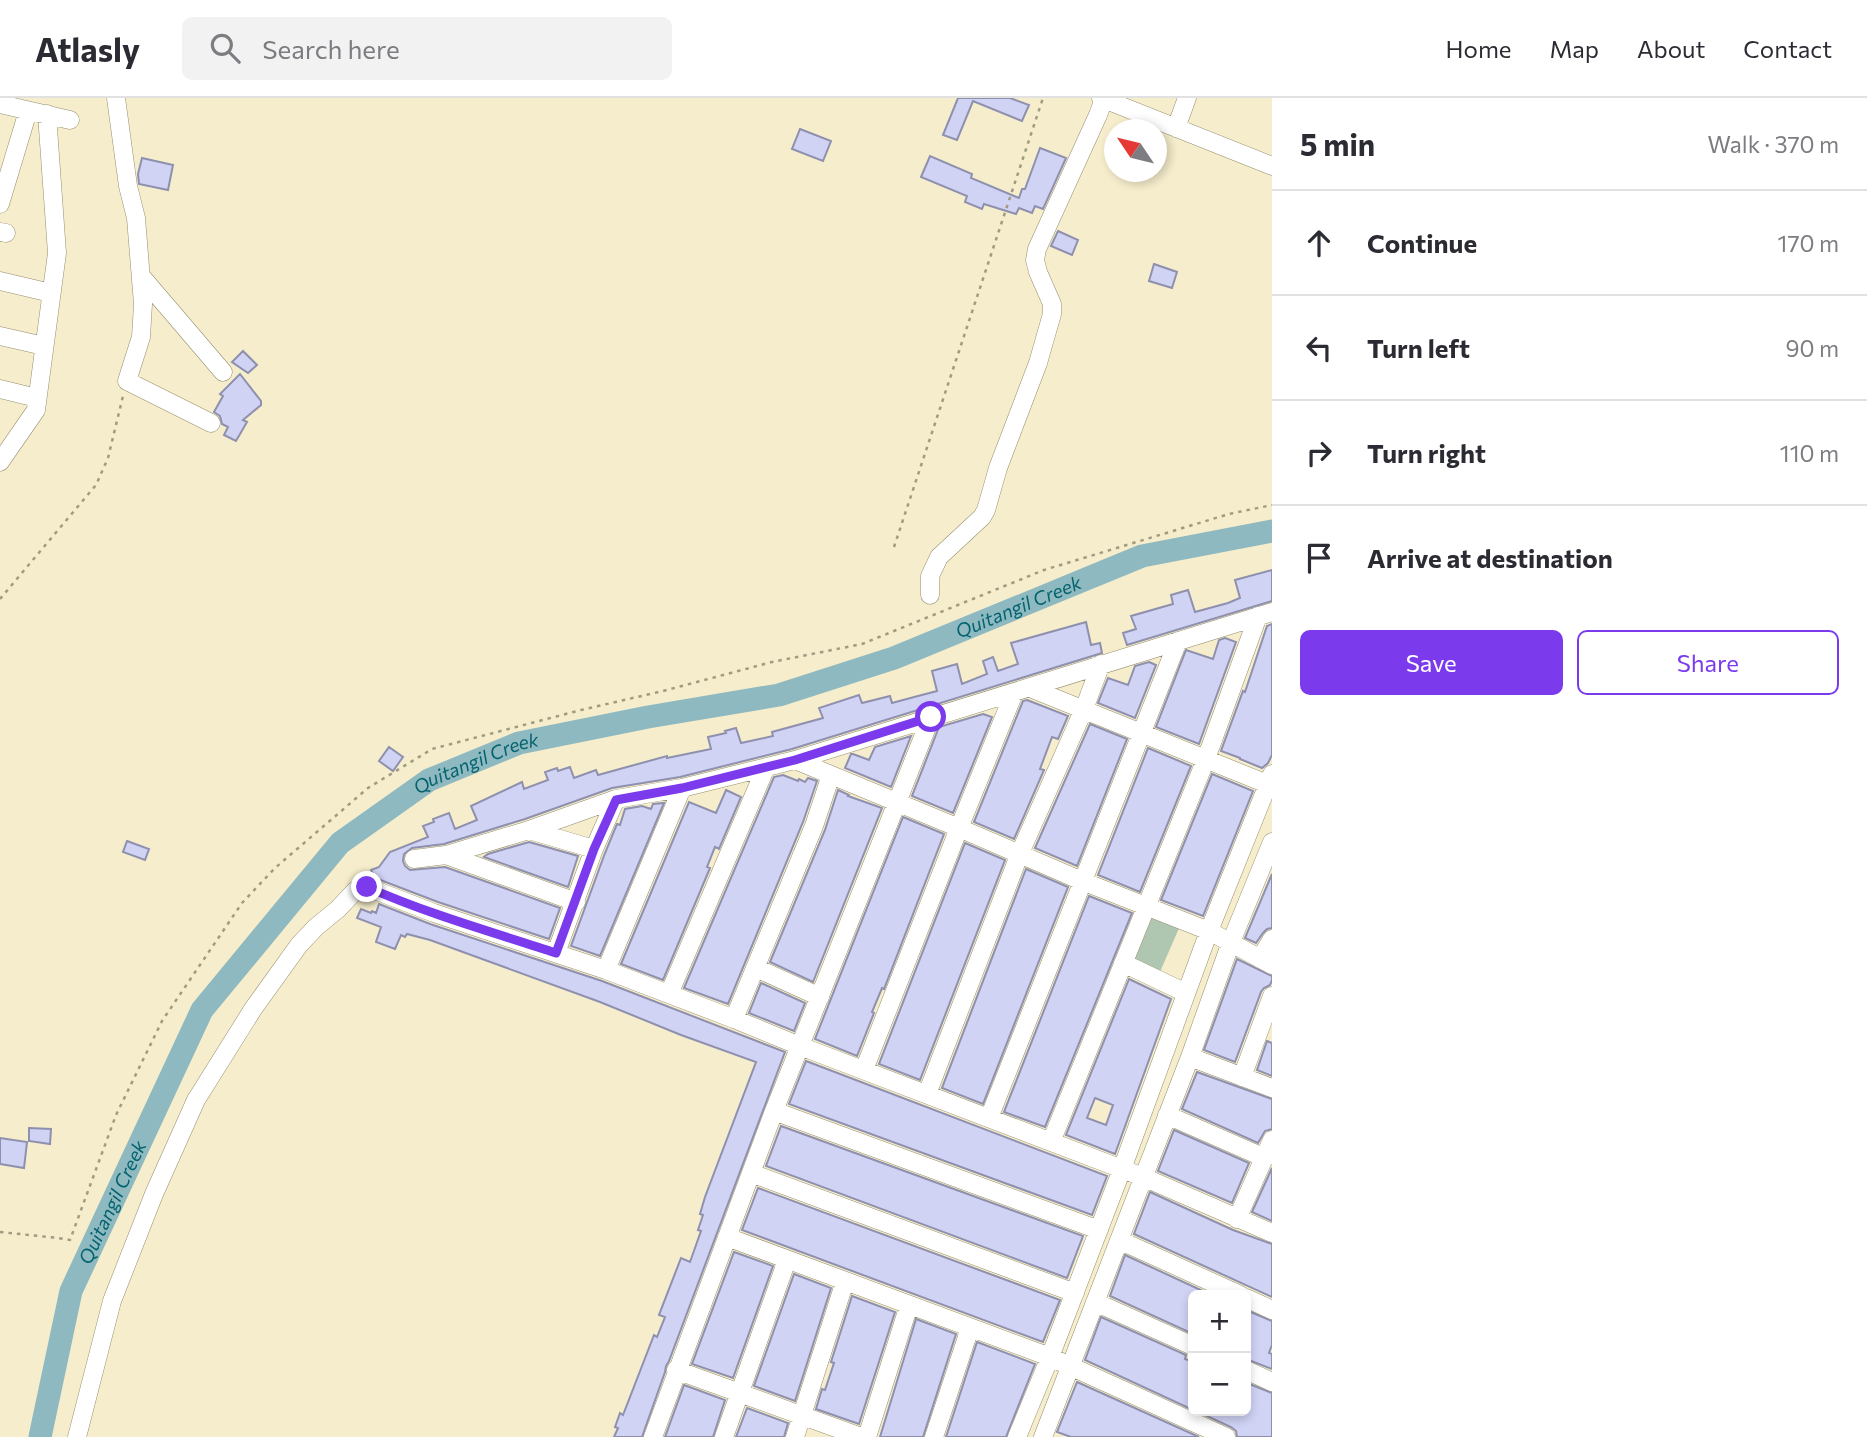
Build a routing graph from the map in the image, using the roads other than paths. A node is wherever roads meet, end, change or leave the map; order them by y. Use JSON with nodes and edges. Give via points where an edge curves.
{"nodes":[{"id":1,"x":116,"y":98,"type":"edge"},
{"id":2,"x":1155,"y":98,"type":"edge"},
{"id":3,"x":1186,"y":98,"type":"edge"},
{"id":4,"x":1102,"y":99,"type":"edge"},
{"id":5,"x":0,"y":104,"type":"edge"},
{"id":6,"x":28,"y":111,"type":"junction"},
{"id":7,"x":47,"y":114,"type":"junction"},
{"id":8,"x":1145,"y":115,"type":"junction"},
{"id":9,"x":70,"y":120,"type":"dead end"},
{"id":10,"x":1176,"y":128,"type":"junction"},
{"id":11,"x":1272,"y":166,"type":"edge"},
{"id":12,"x":0,"y":204,"type":"edge"},
{"id":13,"x":141,"y":276,"type":"junction"},
{"id":14,"x":0,"y":281,"type":"edge"},
{"id":15,"x":51,"y":293,"type":"junction"},
{"id":16,"x":0,"y":336,"type":"edge"},
{"id":17,"x":44,"y":346,"type":"junction"},
{"id":18,"x":223,"y":372,"type":"dead end"},
{"id":19,"x":0,"y":389,"type":"edge"},
{"id":20,"x":37,"y":398,"type":"junction"},
{"id":21,"x":211,"y":423,"type":"dead end"},
{"id":22,"x":3,"y":453,"type":"edge"},
{"id":23,"x":930,"y":595,"type":"dead end"},
{"id":24,"x":1265,"y":614,"type":"edge"},
{"id":25,"x":1178,"y":641,"type":"junction"},
{"id":26,"x":1101,"y":664,"type":"junction"},
{"id":27,"x":1022,"y":691,"type":"junction"},
{"id":28,"x":1084,"y":709,"type":"junction"},
{"id":29,"x":931,"y":717,"type":"junction"},
{"id":30,"x":1142,"y":733,"type":"junction"},
{"id":31,"x":1206,"y":759,"type":"junction"},
{"id":32,"x":795,"y":760,"type":"junction"},
{"id":33,"x":766,"y":766,"type":"junction"},
{"id":34,"x":831,"y":775,"type":"junction"},
{"id":35,"x":1271,"y":782,"type":"edge"},
{"id":36,"x":682,"y":788,"type":"junction"},
{"id":37,"x":616,"y":800,"type":"junction"},
{"id":38,"x":897,"y":802,"type":"junction"},
{"id":39,"x":959,"y":828,"type":"junction"},
{"id":40,"x":529,"y":830,"type":"junction"},
{"id":41,"x":1272,"y":842,"type":"edge"},
{"id":42,"x":594,"y":849,"type":"junction"},
{"id":43,"x":1020,"y":853,"type":"junction"},
{"id":44,"x":446,"y":855,"type":"junction"},
{"id":45,"x":414,"y":859,"type":"dead end"},
{"id":46,"x":1082,"y":881,"type":"junction"},
{"id":47,"x":576,"y":902,"type":"junction"},
{"id":48,"x":1146,"y":907,"type":"junction"},
{"id":49,"x":1209,"y":931,"type":"junction"},
{"id":50,"x":1272,"y":939,"type":"edge"},
{"id":51,"x":1231,"y":942,"type":"junction"},
{"id":52,"x":556,"y":953,"type":"junction"},
{"id":53,"x":1266,"y":962,"type":"edge"},
{"id":54,"x":1123,"y":964,"type":"junction"},
{"id":55,"x":755,"y":968,"type":"junction"},
{"id":56,"x":606,"y":970,"type":"junction"},
{"id":57,"x":1186,"y":993,"type":"junction"},
{"id":58,"x":669,"y":994,"type":"junction"},
{"id":59,"x":1272,"y":996,"type":"edge"},
{"id":60,"x":820,"y":997,"type":"junction"},
{"id":61,"x":734,"y":1019,"type":"junction"},
{"id":62,"x":800,"y":1046,"type":"junction"},
{"id":63,"x":1190,"y":1057,"type":"junction"},
{"id":64,"x":864,"y":1070,"type":"junction"},
{"id":65,"x":1242,"y":1077,"type":"junction"},
{"id":66,"x":1272,"y":1088,"type":"edge"},
{"id":67,"x":927,"y":1094,"type":"junction"},
{"id":68,"x":774,"y":1111,"type":"junction"},
{"id":69,"x":1167,"y":1115,"type":"junction"},
{"id":70,"x":989,"y":1118,"type":"junction"},
{"id":71,"x":1272,"y":1140,"type":"edge"},
{"id":72,"x":1051,"y":1142,"type":"junction"},
{"id":73,"x":1265,"y":1158,"type":"junction"},
{"id":74,"x":1122,"y":1169,"type":"junction"},
{"id":75,"x":751,"y":1173,"type":"junction"},
{"id":76,"x":1143,"y":1177,"type":"junction"},
{"id":77,"x":1237,"y":1219,"type":"junction"},
{"id":78,"x":1099,"y":1230,"type":"junction"},
{"id":79,"x":1272,"y":1233,"type":"edge"},
{"id":80,"x":727,"y":1237,"type":"junction"},
{"id":81,"x":1119,"y":1240,"type":"junction"},
{"id":82,"x":788,"y":1260,"type":"junction"},
{"id":83,"x":845,"y":1281,"type":"junction"},
{"id":84,"x":1229,"y":1290,"type":"edge"},
{"id":85,"x":1075,"y":1293,"type":"junction"},
{"id":86,"x":1251,"y":1300,"type":"edge"},
{"id":87,"x":1095,"y":1302,"type":"junction"},
{"id":88,"x":909,"y":1305,"type":"junction"},
{"id":89,"x":1272,"y":1310,"type":"edge"},
{"id":90,"x":970,"y":1328,"type":"junction"},
{"id":91,"x":1188,"y":1344,"type":"edge"},
{"id":92,"x":1050,"y":1357,"type":"junction"},
{"id":93,"x":1071,"y":1366,"type":"junction"},
{"id":94,"x":676,"y":1370,"type":"junction"},
{"id":95,"x":1251,"y":1372,"type":"edge"},
{"id":96,"x":1272,"y":1382,"type":"edge"},
{"id":97,"x":740,"y":1392,"type":"junction"},
{"id":98,"x":803,"y":1416,"type":"junction"},
{"id":99,"x":1049,"y":1435,"type":"edge"},
{"id":100,"x":77,"y":1437,"type":"edge"},
{"id":101,"x":653,"y":1437,"type":"edge"},
{"id":102,"x":724,"y":1437,"type":"edge"},
{"id":103,"x":795,"y":1437,"type":"edge"},
{"id":104,"x":861,"y":1437,"type":"edge"},
{"id":105,"x":867,"y":1437,"type":"edge"},
{"id":106,"x":934,"y":1437,"type":"edge"},
{"id":107,"x":1017,"y":1437,"type":"edge"},
{"id":108,"x":1226,"y":1437,"type":"edge"}],
"edges":[{"from":1,"to":13,"type":"street"},
{"from":2,"to":8,"type":"street"},
{"from":3,"to":10,"type":"street"},
{"from":4,"to":8,"type":"street"},
{"from":4,"to":23,"type":"street","via":[[1037,248],[1035,260],[1052,314],[990,503],[982,517],[939,557],[930,576]]},
{"from":5,"to":6,"type":"street"},
{"from":6,"to":7,"type":"street"},
{"from":6,"to":12,"type":"street"},
{"from":7,"to":9,"type":"street"},
{"from":7,"to":15,"type":"street","via":[[57,253]]},
{"from":8,"to":10,"type":"street"},
{"from":10,"to":11,"type":"street"},
{"from":13,"to":18,"type":"street"},
{"from":13,"to":21,"type":"street","via":[[141,337],[127,381]]},
{"from":14,"to":15,"type":"street"},
{"from":15,"to":17,"type":"street"},
{"from":16,"to":17,"type":"street"},
{"from":17,"to":20,"type":"street"},
{"from":19,"to":20,"type":"street"},
{"from":20,"to":22,"type":"street","via":[[36,410]]},
{"from":24,"to":25,"type":"street"},
{"from":24,"to":31,"type":"street"},
{"from":25,"to":26,"type":"street"},
{"from":25,"to":30,"type":"street"},
{"from":26,"to":27,"type":"street"},
{"from":26,"to":28,"type":"street"},
{"from":27,"to":28,"type":"street"},
{"from":27,"to":29,"type":"street"},
{"from":27,"to":39,"type":"street"},
{"from":28,"to":30,"type":"street"},
{"from":28,"to":43,"type":"street"},
{"from":29,"to":32,"type":"street"},
{"from":29,"to":38,"type":"street"},
{"from":30,"to":31,"type":"street"},
{"from":30,"to":46,"type":"street"},
{"from":31,"to":35,"type":"street"},
{"from":31,"to":48,"type":"street"},
{"from":32,"to":33,"type":"street"},
{"from":32,"to":34,"type":"street"},
{"from":33,"to":36,"type":"street"},
{"from":33,"to":58,"type":"street"},
{"from":34,"to":38,"type":"street"},
{"from":34,"to":55,"type":"street"},
{"from":35,"to":49,"type":"street"},
{"from":36,"to":37,"type":"street"},
{"from":36,"to":56,"type":"street"},
{"from":37,"to":40,"type":"street"},
{"from":37,"to":42,"type":"street"},
{"from":38,"to":39,"type":"street"},
{"from":38,"to":60,"type":"street"},
{"from":39,"to":43,"type":"street"},
{"from":39,"to":64,"type":"street"},
{"from":40,"to":42,"type":"street"},
{"from":40,"to":44,"type":"street"},
{"from":41,"to":51,"type":"street"},
{"from":42,"to":47,"type":"street"},
{"from":43,"to":46,"type":"street"},
{"from":43,"to":67,"type":"street"},
{"from":44,"to":45,"type":"street"},
{"from":44,"to":47,"type":"street"},
{"from":46,"to":48,"type":"street"},
{"from":46,"to":70,"type":"street"},
{"from":47,"to":52,"type":"street"},
{"from":48,"to":49,"type":"street"},
{"from":48,"to":54,"type":"street"},
{"from":49,"to":51,"type":"street"},
{"from":49,"to":57,"type":"street"},
{"from":50,"to":53,"type":"street"},
{"from":51,"to":53,"type":"street"},
{"from":51,"to":63,"type":"street"},
{"from":52,"to":56,"type":"street"},
{"from":52,"to":100,"type":"street","via":[[367,887],[355,891],[316,927],[253,1009],[196,1100],[113,1301]]},
{"from":54,"to":57,"type":"street"},
{"from":54,"to":72,"type":"street"},
{"from":55,"to":60,"type":"street"},
{"from":55,"to":61,"type":"street"},
{"from":56,"to":58,"type":"street"},
{"from":57,"to":74,"type":"street"},
{"from":58,"to":61,"type":"street"},
{"from":59,"to":65,"type":"street"},
{"from":60,"to":62,"type":"street"},
{"from":61,"to":62,"type":"street"},
{"from":62,"to":64,"type":"street"},
{"from":62,"to":68,"type":"street"},
{"from":63,"to":65,"type":"street"},
{"from":63,"to":69,"type":"street"},
{"from":64,"to":67,"type":"street"},
{"from":65,"to":66,"type":"street"},
{"from":67,"to":70,"type":"street"},
{"from":68,"to":75,"type":"street"},
{"from":68,"to":78,"type":"street"},
{"from":69,"to":73,"type":"street"},
{"from":69,"to":76,"type":"street"},
{"from":70,"to":72,"type":"street"},
{"from":71,"to":73,"type":"street"},
{"from":72,"to":74,"type":"street"},
{"from":73,"to":77,"type":"street"},
{"from":74,"to":76,"type":"street"},
{"from":74,"to":78,"type":"street"},
{"from":75,"to":80,"type":"street"},
{"from":75,"to":85,"type":"street"},
{"from":76,"to":77,"type":"street"},
{"from":76,"to":81,"type":"street"},
{"from":77,"to":79,"type":"street"},
{"from":78,"to":85,"type":"street"},
{"from":80,"to":82,"type":"street"},
{"from":80,"to":94,"type":"street"},
{"from":81,"to":84,"type":"street"},
{"from":81,"to":87,"type":"street"},
{"from":82,"to":83,"type":"street"},
{"from":82,"to":97,"type":"street"},
{"from":83,"to":88,"type":"street"},
{"from":83,"to":98,"type":"street"},
{"from":85,"to":92,"type":"street"},
{"from":86,"to":89,"type":"street"},
{"from":87,"to":91,"type":"street"},
{"from":87,"to":93,"type":"street"},
{"from":88,"to":90,"type":"street"},
{"from":88,"to":105,"type":"street"},
{"from":90,"to":92,"type":"street"},
{"from":90,"to":106,"type":"street"},
{"from":92,"to":93,"type":"street"},
{"from":92,"to":107,"type":"street"},
{"from":93,"to":99,"type":"street"},
{"from":93,"to":108,"type":"street"},
{"from":94,"to":97,"type":"street"},
{"from":94,"to":101,"type":"street"},
{"from":95,"to":96,"type":"street"},
{"from":97,"to":98,"type":"street"},
{"from":97,"to":102,"type":"street"},
{"from":98,"to":103,"type":"street"},
{"from":98,"to":104,"type":"street"}]}
